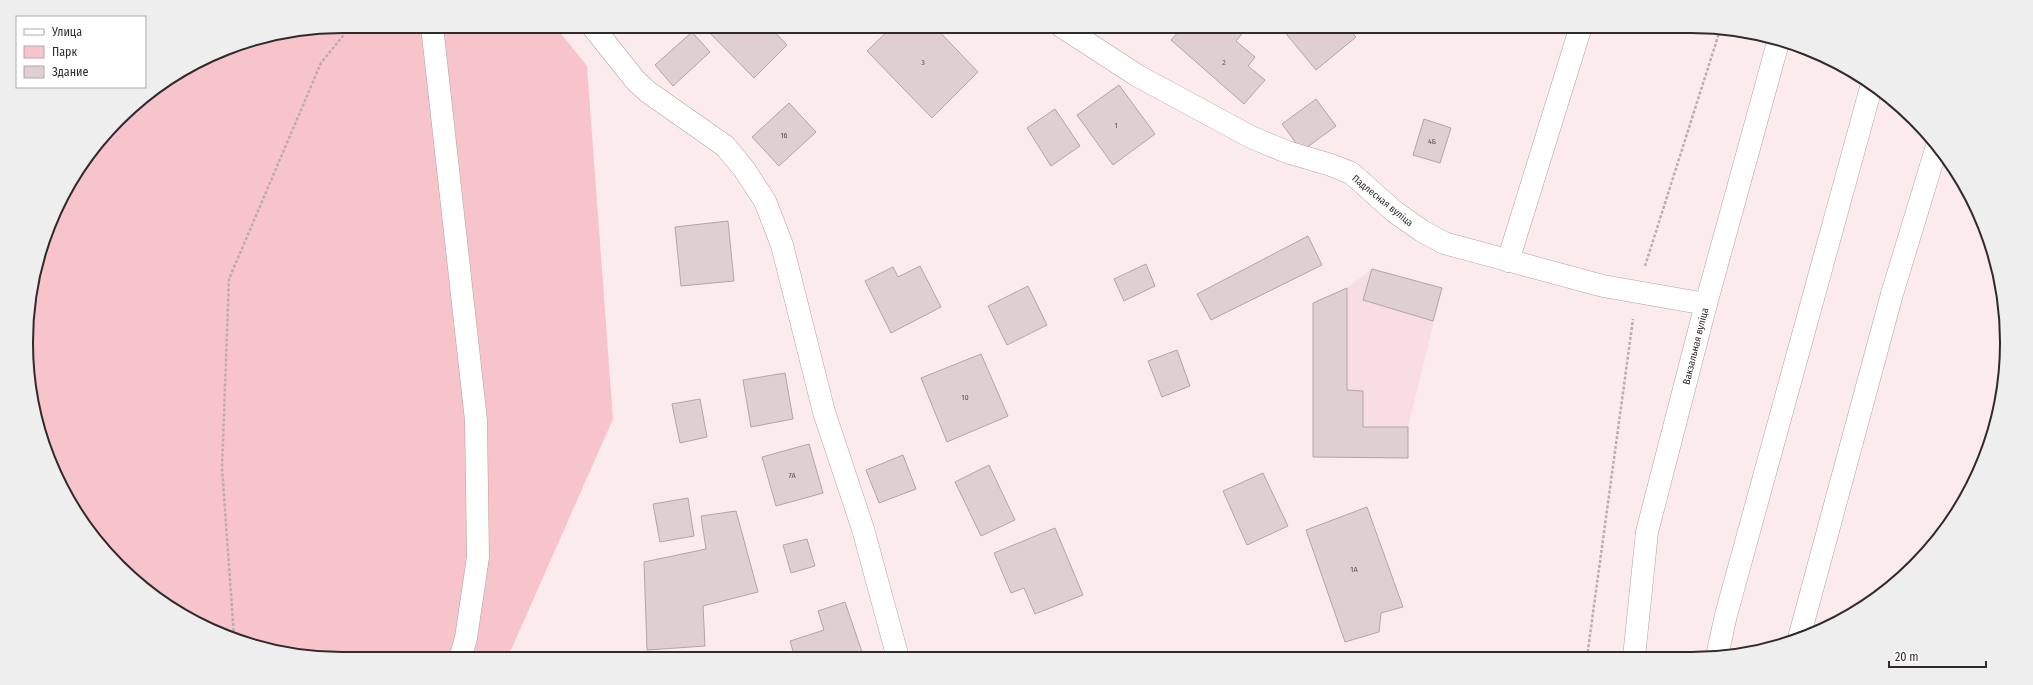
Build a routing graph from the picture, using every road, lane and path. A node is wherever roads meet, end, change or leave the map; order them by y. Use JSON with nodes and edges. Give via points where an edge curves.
{"nodes":[{"id":1,"x":346,"y":33,"type":"edge"},
{"id":2,"x":433,"y":33,"type":"edge"},
{"id":3,"x":598,"y":33,"type":"edge"},
{"id":4,"x":1072,"y":33,"type":"edge"},
{"id":5,"x":1579,"y":33,"type":"edge"},
{"id":6,"x":1718,"y":35,"type":"edge"},
{"id":7,"x":1777,"y":46,"type":"edge"},
{"id":8,"x":1870,"y":91,"type":"edge"},
{"id":9,"x":1935,"y":153,"type":"edge"},
{"id":10,"x":1508,"y":261,"type":"junction"},
{"id":11,"x":1637,"y":291,"type":"junction"},
{"id":12,"x":1706,"y":304,"type":"junction"},
{"id":13,"x":1801,"y":631,"type":"edge"},
{"id":14,"x":234,"y":632,"type":"edge"},
{"id":15,"x":1718,"y":650,"type":"edge"},
{"id":16,"x":462,"y":652,"type":"edge"},
{"id":17,"x":896,"y":652,"type":"edge"},
{"id":18,"x":1588,"y":652,"type":"edge"},
{"id":19,"x":1634,"y":652,"type":"edge"}],
"edges":[{"from":1,"to":14,"type":"path","via":[[321,63],[229,279],[222,468]]},
{"from":2,"to":16,"type":"main road","via":[[476,420],[478,557]]},
{"from":3,"to":17,"type":"main road","via":[[648,92],[725,146],[765,201],[782,245],[824,412],[863,529]]},
{"from":4,"to":10,"type":"main road","name":"Падлесная вуліца","via":[[1138,76],[1251,138],[1351,174],[1395,212],[1444,244]]},
{"from":5,"to":10,"type":"main road"},
{"from":6,"to":11,"type":"path"},
{"from":7,"to":12,"type":"main road","name":"Вакзальная вуліца"},
{"from":8,"to":15,"type":"main road"},
{"from":9,"to":13,"type":"main road","via":[[1892,294]]},
{"from":10,"to":11,"type":"main road","name":"Падлесная вуліца","via":[[1603,286]]},
{"from":11,"to":12,"type":"main road","name":"Падлесная вуліца"},
{"from":11,"to":18,"type":"path"},
{"from":12,"to":19,"type":"main road","name":"Вакзальная вуліца","via":[[1647,532]]}]}
